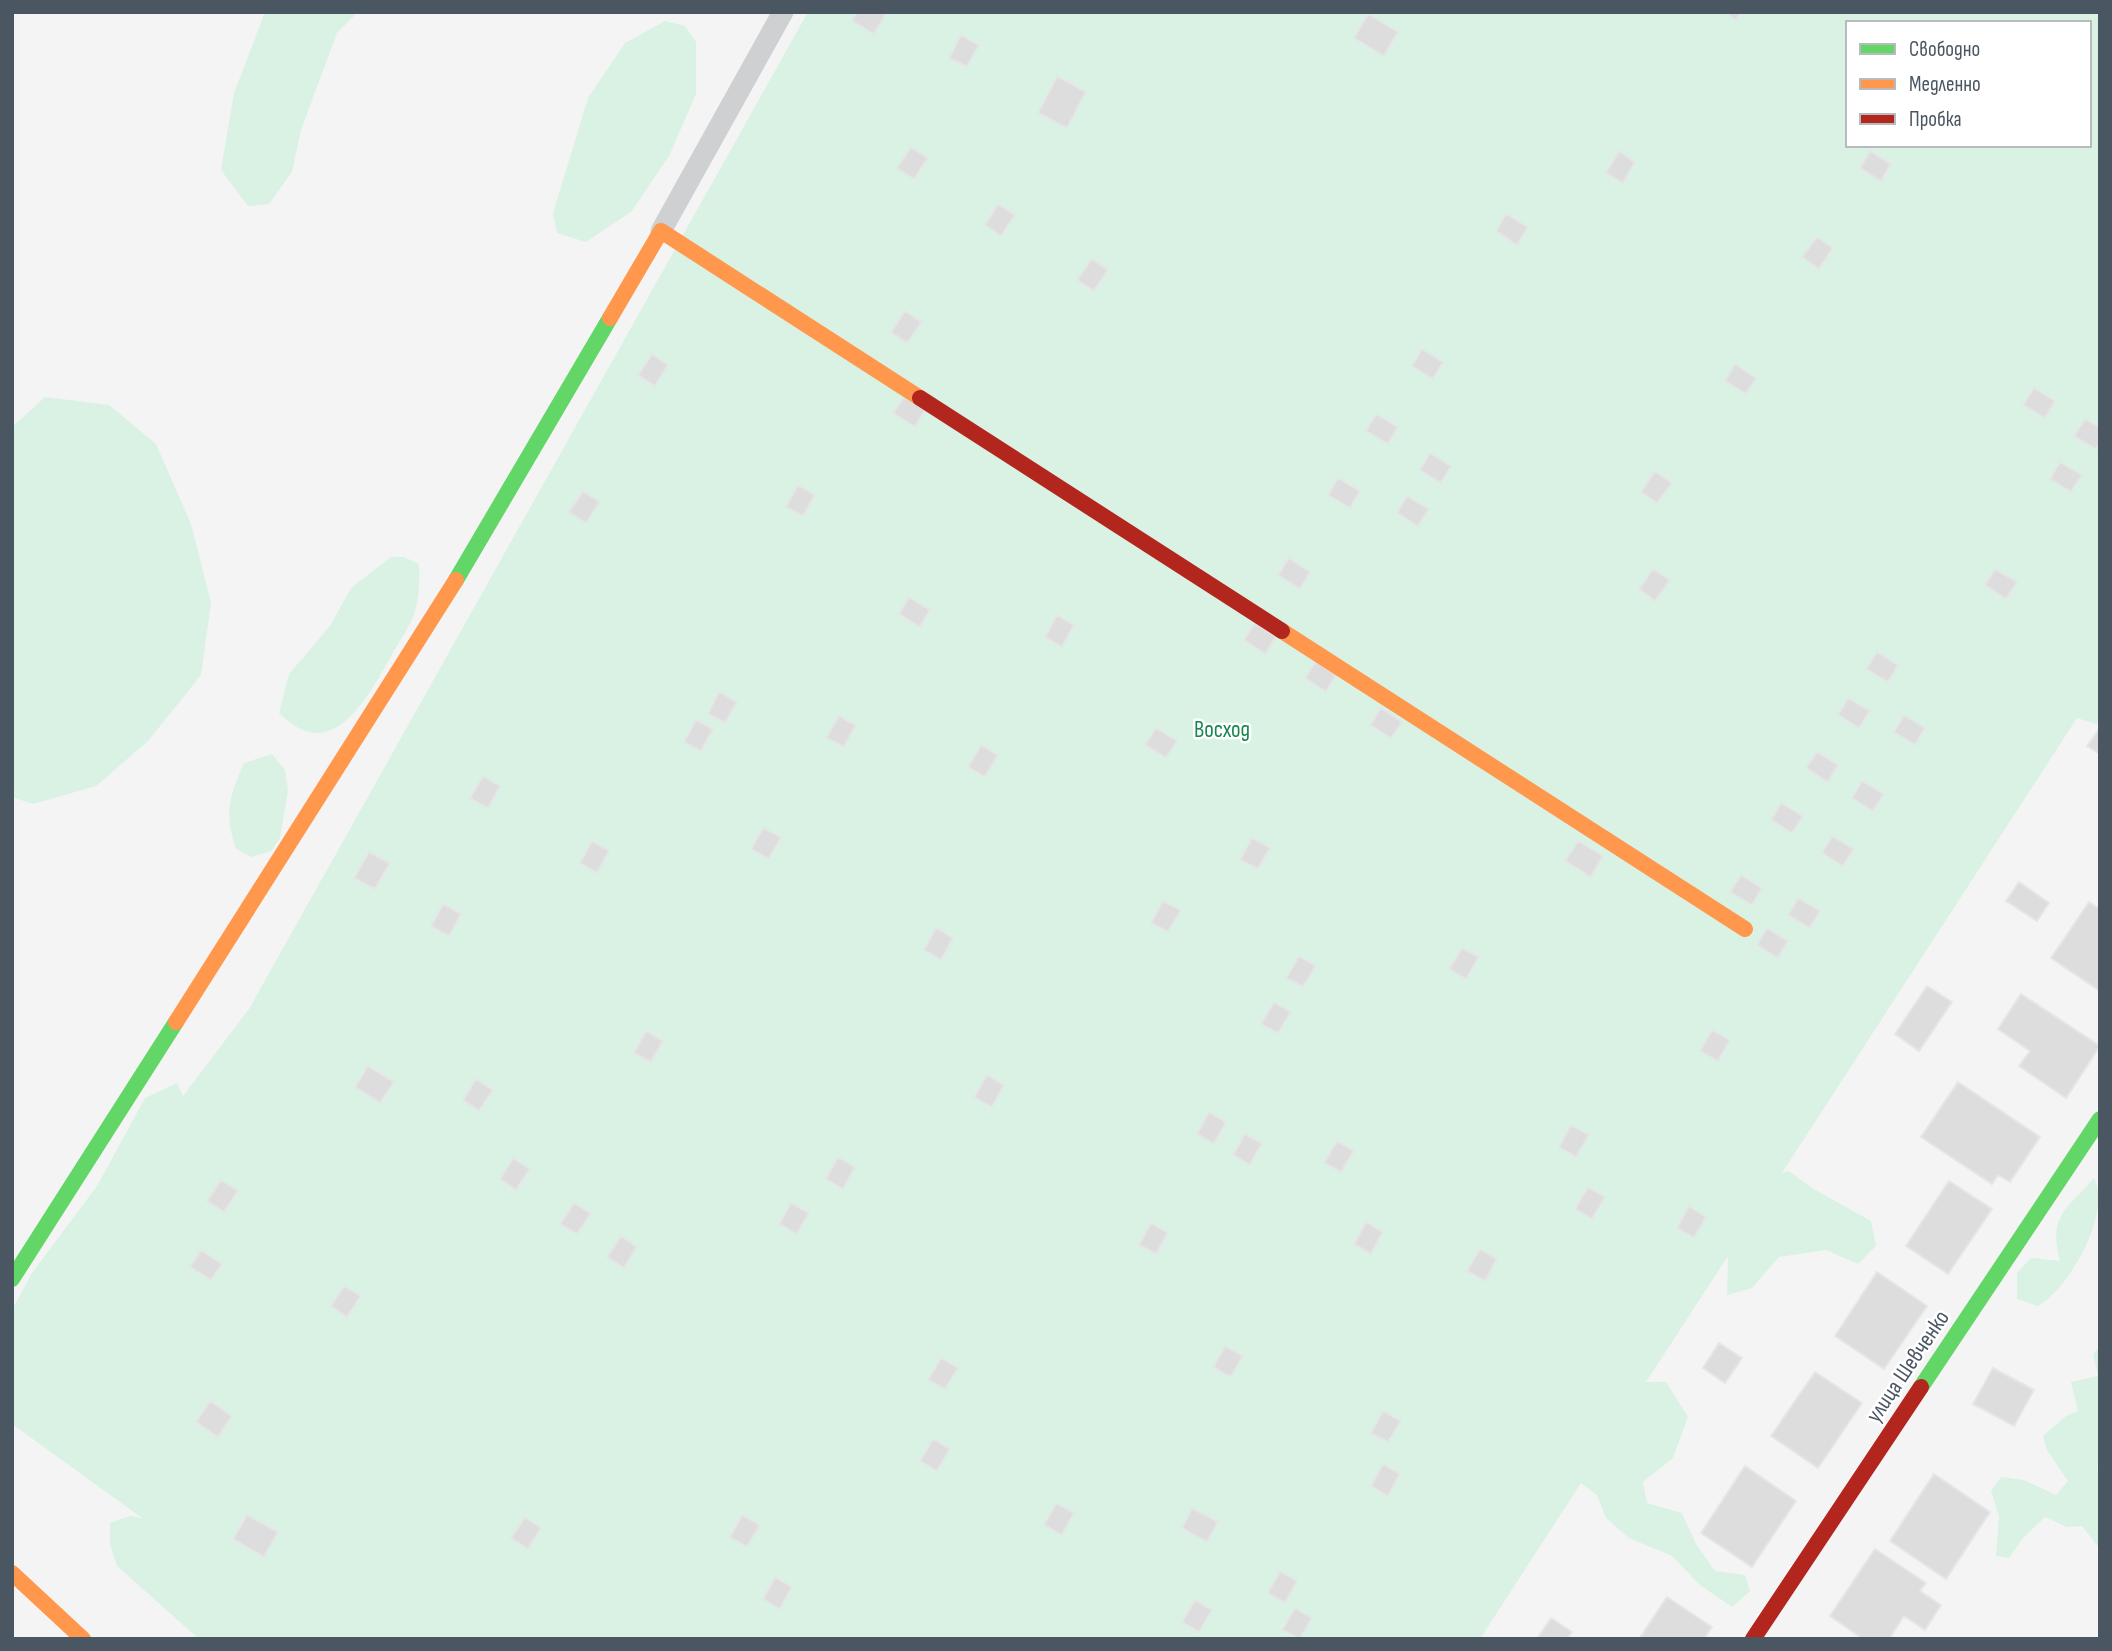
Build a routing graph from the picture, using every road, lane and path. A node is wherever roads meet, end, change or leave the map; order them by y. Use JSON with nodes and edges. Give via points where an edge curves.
{"nodes":[{"id":1,"x":783,"y":12,"type":"edge"},
{"id":2,"x":661,"y":231,"type":"junction"},
{"id":3,"x":1745,"y":929,"type":"dead end"},
{"id":4,"x":2100,"y":1119,"type":"edge"},
{"id":5,"x":12,"y":1279,"type":"edge"},
{"id":6,"x":12,"y":1573,"type":"edge"},
{"id":7,"x":83,"y":1639,"type":"edge"},
{"id":8,"x":1753,"y":1639,"type":"edge"}],
"edges":[{"from":1,"to":2,"type":"lane"},
{"from":2,"to":3,"type":"street"},
{"from":2,"to":5,"type":"street","via":[[421,639]]},
{"from":4,"to":8,"type":"street","name":"улица Шевченко"},
{"from":6,"to":7,"type":"street"}]}
